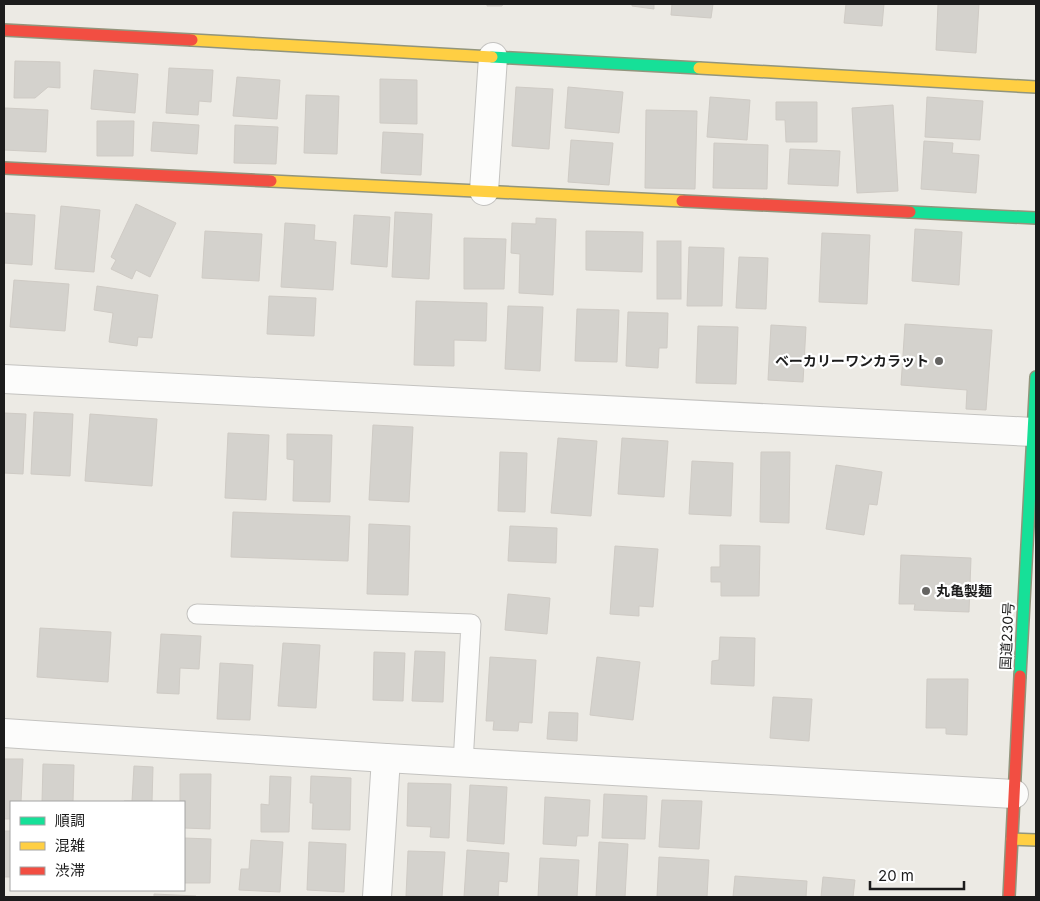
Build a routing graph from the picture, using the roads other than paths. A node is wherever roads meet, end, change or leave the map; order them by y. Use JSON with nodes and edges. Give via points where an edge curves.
{"nodes":[{"id":1,"x":4,"y":30,"type":"edge"},
{"id":2,"x":492,"y":57,"type":"junction"},
{"id":3,"x":1036,"y":87,"type":"edge"},
{"id":4,"x":4,"y":168,"type":"edge"},
{"id":5,"x":484,"y":191,"type":"junction"},
{"id":6,"x":1036,"y":218,"type":"edge"},
{"id":7,"x":1036,"y":377,"type":"edge"},
{"id":8,"x":4,"y":379,"type":"edge"},
{"id":9,"x":1033,"y":432,"type":"junction"},
{"id":10,"x":1034,"y":467,"type":"edge"},
{"id":11,"x":197,"y":614,"type":"dead end"},
{"id":12,"x":4,"y":733,"type":"edge"},
{"id":13,"x":386,"y":758,"type":"junction"},
{"id":14,"x":463,"y":763,"type":"junction"},
{"id":15,"x":1014,"y":794,"type":"junction"},
{"id":16,"x":1012,"y":839,"type":"junction"},
{"id":17,"x":1036,"y":840,"type":"edge"},
{"id":18,"x":377,"y":897,"type":"edge"},
{"id":19,"x":1009,"y":897,"type":"edge"}],
"edges":[{"from":1,"to":2,"type":"main road"},
{"from":2,"to":3,"type":"main road"},
{"from":2,"to":5,"type":"street"},
{"from":4,"to":5,"type":"main road"},
{"from":5,"to":6,"type":"main road"},
{"from":7,"to":9,"type":"main road","name":"国道230号"},
{"from":8,"to":9,"type":"street"},
{"from":9,"to":10,"type":"main road","name":"国道230号"},
{"from":10,"to":15,"type":"main road","name":"国道230号"},
{"from":11,"to":14,"type":"lane","via":[[471,624]]},
{"from":12,"to":13,"type":"street"},
{"from":13,"to":14,"type":"street"},
{"from":13,"to":18,"type":"street"},
{"from":14,"to":15,"type":"street"},
{"from":15,"to":16,"type":"main road","name":"国道230号"},
{"from":16,"to":17,"type":"main road"},
{"from":16,"to":19,"type":"main road","name":"国道230号"}]}
